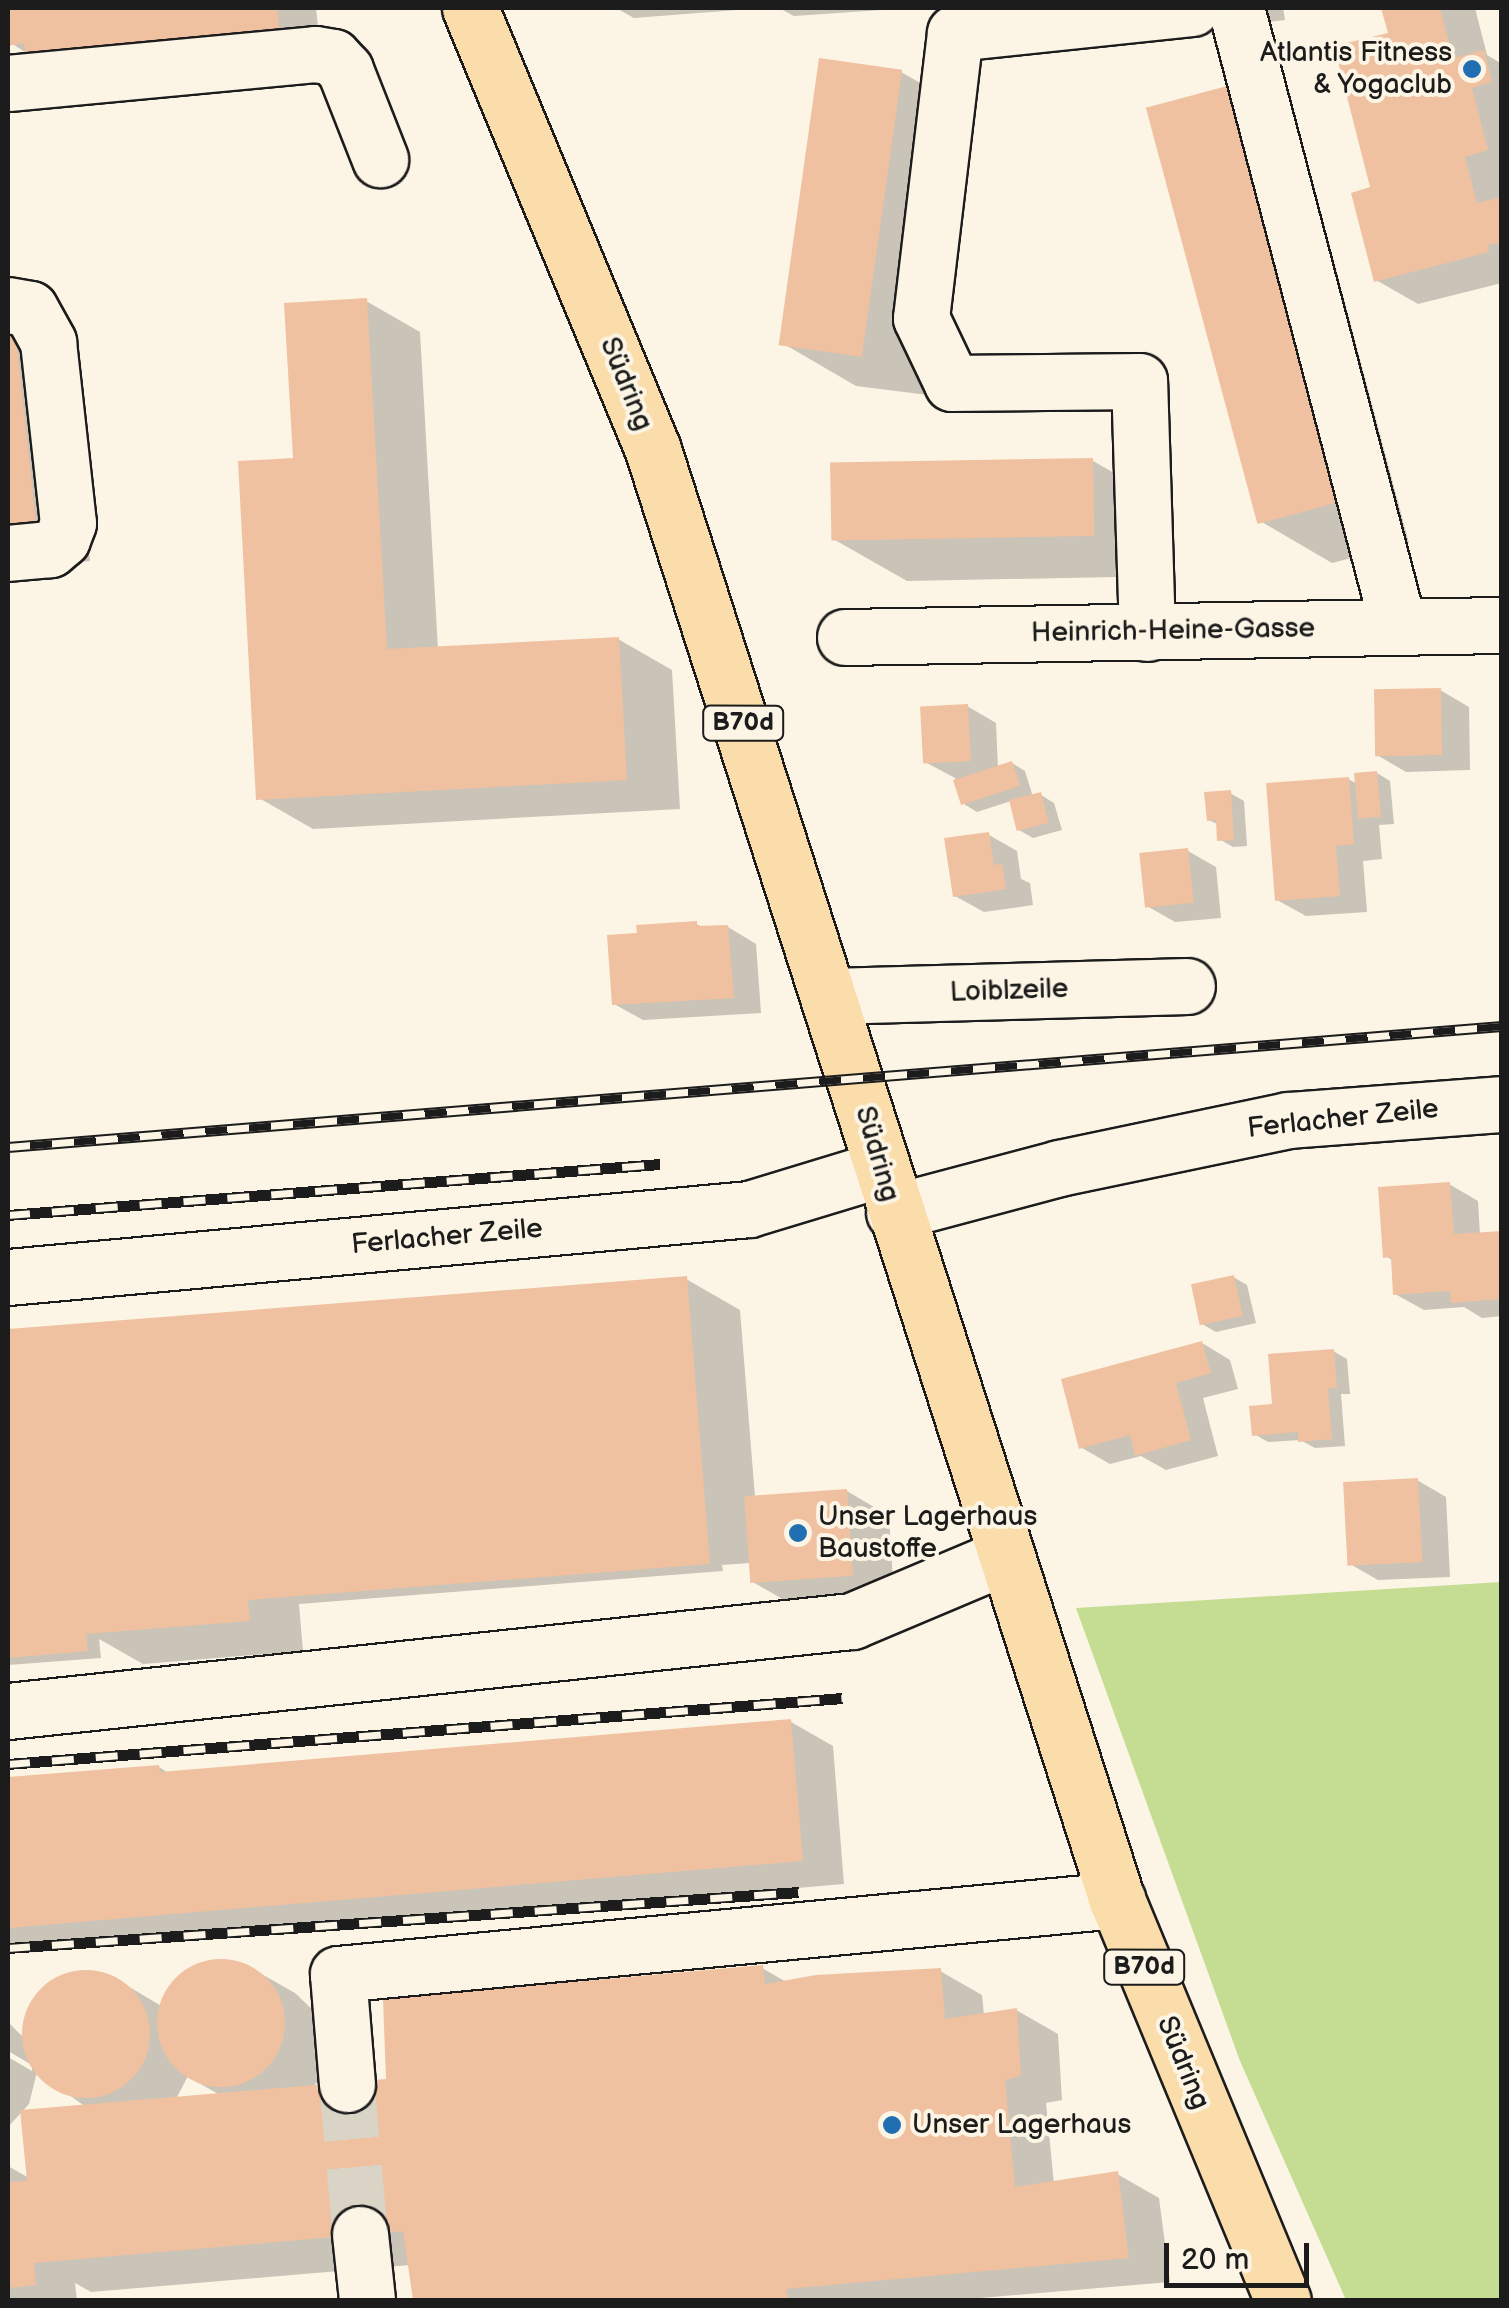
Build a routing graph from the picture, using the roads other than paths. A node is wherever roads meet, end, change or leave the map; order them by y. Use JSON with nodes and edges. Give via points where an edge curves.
{"nodes":[{"id":1,"x":470,"y":8,"type":"edge"},
{"id":2,"x":1192,"y":8,"type":"edge"},
{"id":3,"x":1236,"y":8,"type":"edge"},
{"id":4,"x":8,"y":83,"type":"edge"},
{"id":5,"x":380,"y":159,"type":"dead end"},
{"id":6,"x":8,"y":304,"type":"edge"},
{"id":7,"x":8,"y":552,"type":"edge"},
{"id":8,"x":1398,"y":625,"type":"junction"},
{"id":9,"x":1502,"y":625,"type":"edge"},
{"id":10,"x":1147,"y":633,"type":"junction"},
{"id":11,"x":845,"y":637,"type":"dead end"},
{"id":12,"x":1187,"y":986,"type":"dead end"},
{"id":13,"x":831,"y":996,"type":"junction"},
{"id":14,"x":1502,"y":1104,"type":"edge"},
{"id":15,"x":888,"y":1190,"type":"junction"},
{"id":16,"x":8,"y":1278,"type":"edge"},
{"id":17,"x":1006,"y":1556,"type":"junction"},
{"id":18,"x":8,"y":1712,"type":"edge"},
{"id":19,"x":1117,"y":1900,"type":"junction"},
{"id":20,"x":347,"y":2084,"type":"tunnel mouth"},
{"id":21,"x":360,"y":2234,"type":"tunnel mouth"},
{"id":22,"x":367,"y":2300,"type":"edge"},
{"id":23,"x":1283,"y":2300,"type":"edge"}],
"edges":[{"from":1,"to":13,"type":"main road","name":"Südring","number":"B70d","via":[[653,450]]},
{"from":2,"to":10,"type":"street","via":[[955,33],[921,318],[952,384],[1139,380]]},
{"from":3,"to":8,"type":"street"},
{"from":4,"to":5,"type":"street","via":[[333,57],[345,70]]},
{"from":6,"to":7,"type":"street","via":[[30,309],[48,342],[68,523],[50,549]]},
{"from":8,"to":9,"type":"street","name":"Heinrich-Heine-Gasse"},
{"from":8,"to":10,"type":"street","name":"Heinrich-Heine-Gasse"},
{"from":10,"to":11,"type":"street","name":"Heinrich-Heine-Gasse"},
{"from":12,"to":13,"type":"street","name":"Loiblzeile"},
{"from":13,"to":15,"type":"main road","name":"Südring","number":"B70d"},
{"from":14,"to":15,"type":"street","name":"Ferlacher Zeile","via":[[1288,1120],[1059,1168]]},
{"from":15,"to":16,"type":"street","name":"Ferlacher Zeile","via":[[749,1209]]},
{"from":15,"to":17,"type":"main road","name":"Südring","number":"B70d"},
{"from":17,"to":18,"type":"street","via":[[852,1621]]},
{"from":17,"to":19,"type":"main road","name":"Südring","number":"B70d"},
{"from":19,"to":20,"type":"street","via":[[338,1974]]},
{"from":19,"to":23,"type":"main road","name":"Südring","number":"B70d"},
{"from":21,"to":22,"type":"street"}]}
